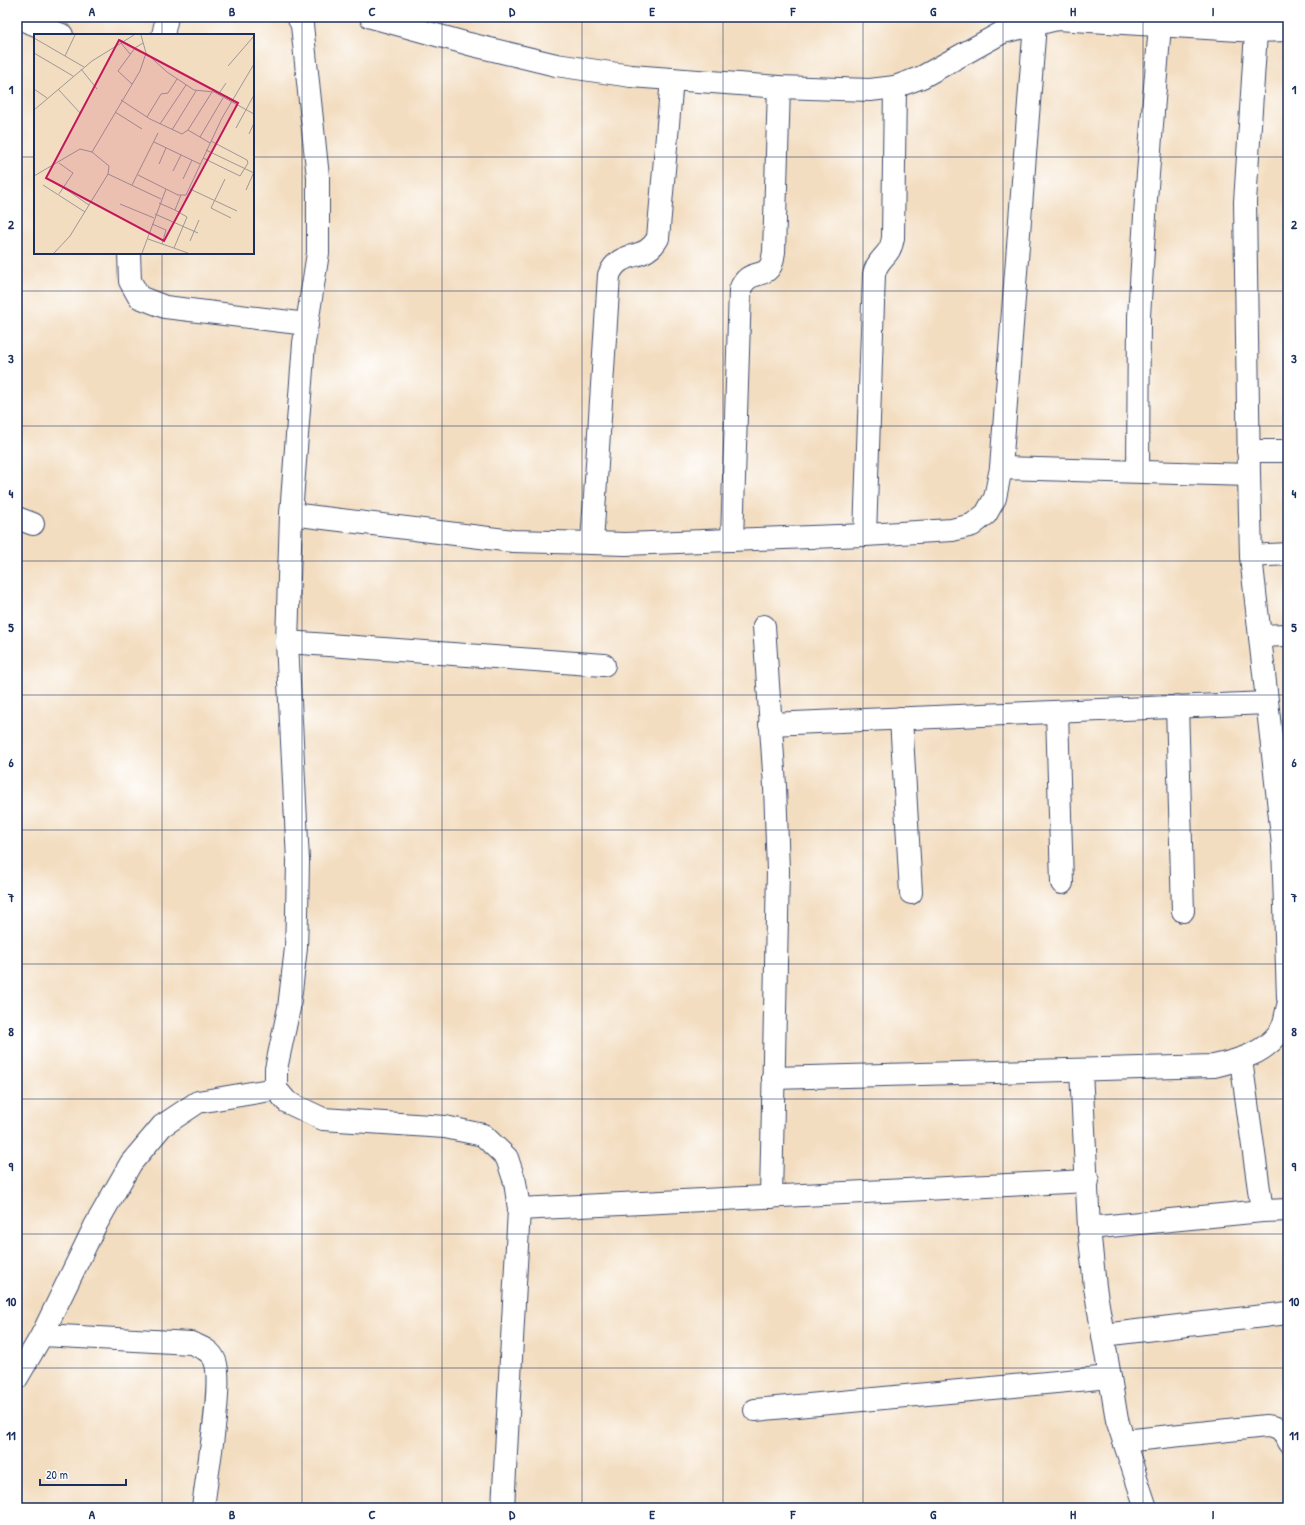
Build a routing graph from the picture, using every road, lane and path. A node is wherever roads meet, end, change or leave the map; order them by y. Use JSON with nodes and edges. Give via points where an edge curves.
{"nodes":[{"id":1,"x":167,"y":17,"type":"edge"},
{"id":2,"x":298,"y":17,"type":"edge"},
{"id":3,"x":371,"y":17,"type":"edge"},
{"id":4,"x":1103,"y":19,"type":"edge"},
{"id":5,"x":1035,"y":24,"type":"junction"},
{"id":6,"x":1257,"y":24,"type":"edge"},
{"id":7,"x":24,"y":25,"type":"edge"},
{"id":8,"x":1160,"y":25,"type":"junction"},
{"id":9,"x":1288,"y":30,"type":"edge"},
{"id":10,"x":58,"y":34,"type":"edge"},
{"id":11,"x":164,"y":34,"type":"edge"},
{"id":12,"x":672,"y":79,"type":"junction"},
{"id":13,"x":779,"y":87,"type":"junction"},
{"id":14,"x":896,"y":87,"type":"junction"},
{"id":15,"x":129,"y":254,"type":"edge"},
{"id":16,"x":307,"y":324,"type":"junction"},
{"id":17,"x":1248,"y":451,"type":"junction"},
{"id":18,"x":1288,"y":451,"type":"edge"},
{"id":19,"x":1001,"y":468,"type":"junction"},
{"id":20,"x":1138,"y":472,"type":"junction"},
{"id":21,"x":1249,"y":475,"type":"junction"},
{"id":22,"x":291,"y":514,"type":"junction"},
{"id":23,"x":865,"y":535,"type":"junction"},
{"id":24,"x":732,"y":540,"type":"junction"},
{"id":25,"x":592,"y":543,"type":"junction"},
{"id":26,"x":1288,"y":554,"type":"edge"},
{"id":27,"x":1251,"y":556,"type":"junction"},
{"id":28,"x":764,"y":626,"type":"dead end"},
{"id":29,"x":1288,"y":635,"type":"edge"},
{"id":30,"x":1260,"y":636,"type":"junction"},
{"id":31,"x":287,"y":642,"type":"junction"},
{"id":32,"x":604,"y":665,"type":"dead end"},
{"id":33,"x":1267,"y":703,"type":"junction"},
{"id":34,"x":1177,"y":706,"type":"junction"},
{"id":35,"x":1056,"y":712,"type":"junction"},
{"id":36,"x":901,"y":718,"type":"junction"},
{"id":37,"x":770,"y":724,"type":"junction"},
{"id":38,"x":1062,"y":883,"type":"dead end"},
{"id":39,"x":911,"y":893,"type":"dead end"},
{"id":40,"x":1183,"y":911,"type":"dead end"},
{"id":41,"x":1287,"y":963,"type":"edge"},
{"id":42,"x":1288,"y":998,"type":"edge"},
{"id":43,"x":1288,"y":1006,"type":"edge"},
{"id":44,"x":1241,"y":1060,"type":"junction"},
{"id":45,"x":1081,"y":1071,"type":"junction"},
{"id":46,"x":773,"y":1078,"type":"junction"},
{"id":47,"x":276,"y":1089,"type":"junction"},
{"id":48,"x":1088,"y":1181,"type":"junction"},
{"id":49,"x":771,"y":1197,"type":"junction"},
{"id":50,"x":520,"y":1209,"type":"junction"},
{"id":51,"x":1288,"y":1210,"type":"edge"},
{"id":52,"x":1262,"y":1211,"type":"junction"},
{"id":53,"x":1089,"y":1228,"type":"junction"},
{"id":54,"x":1288,"y":1313,"type":"edge"},
{"id":55,"x":42,"y":1335,"type":"junction"},
{"id":56,"x":1102,"y":1335,"type":"junction"},
{"id":57,"x":1110,"y":1377,"type":"junction"},
{"id":58,"x":17,"y":1378,"type":"edge"},
{"id":59,"x":756,"y":1410,"type":"dead end"},
{"id":60,"x":1124,"y":1441,"type":"junction"},
{"id":61,"x":1288,"y":1442,"type":"edge"},
{"id":62,"x":203,"y":1508,"type":"edge"},
{"id":63,"x":503,"y":1508,"type":"edge"},
{"id":64,"x":1146,"y":1508,"type":"edge"}],
"edges":[{"from":1,"to":11,"type":"street"},
{"from":2,"to":16,"type":"street","via":[[302,25],[318,178],[318,252]]},
{"from":3,"to":12,"type":"street","via":[[556,65]]},
{"from":4,"to":5,"type":"street","via":[[1057,19]]},
{"from":4,"to":8,"type":"street"},
{"from":5,"to":14,"type":"street","via":[[1003,32],[922,77]]},
{"from":5,"to":19,"type":"street"},
{"from":6,"to":8,"type":"street"},
{"from":6,"to":9,"type":"street"},
{"from":6,"to":17,"type":"street","via":[[1245,202]]},
{"from":7,"to":10,"type":"street"},
{"from":8,"to":20,"type":"street","via":[[1139,317]]},
{"from":12,"to":13,"type":"street"},
{"from":12,"to":25,"type":"street","via":[[658,238],[653,248],[623,258],[614,264],[609,275]]},
{"from":13,"to":14,"type":"street","via":[[870,90]]},
{"from":13,"to":24,"type":"street","via":[[772,264],[764,272],[749,276],[740,290]]},
{"from":14,"to":23,"type":"street","via":[[893,238],[891,249],[876,264],[874,274]]},
{"from":15,"to":16,"type":"street","via":[[130,281],[139,297],[165,307]]},
{"from":16,"to":22,"type":"street"},
{"from":17,"to":18,"type":"street"},
{"from":17,"to":21,"type":"street"},
{"from":19,"to":20,"type":"street"},
{"from":19,"to":23,"type":"street","via":[[995,498],[986,514],[972,525],[952,530]]},
{"from":20,"to":21,"type":"street"},
{"from":21,"to":27,"type":"street"},
{"from":22,"to":25,"type":"street","via":[[513,541]]},
{"from":22,"to":31,"type":"street"},
{"from":23,"to":24,"type":"street"},
{"from":24,"to":25,"type":"street"},
{"from":26,"to":27,"type":"street"},
{"from":27,"to":30,"type":"street"},
{"from":28,"to":37,"type":"street"},
{"from":29,"to":30,"type":"street"},
{"from":30,"to":33,"type":"street"},
{"from":31,"to":32,"type":"street"},
{"from":31,"to":47,"type":"street","via":[[298,861],[297,921],[289,1008],[276,1069]]},
{"from":33,"to":34,"type":"street"},
{"from":33,"to":41,"type":"street","via":[[1283,845]]},
{"from":34,"to":35,"type":"street"},
{"from":34,"to":40,"type":"street"},
{"from":35,"to":36,"type":"street"},
{"from":35,"to":38,"type":"street"},
{"from":36,"to":37,"type":"street"},
{"from":36,"to":39,"type":"street"},
{"from":37,"to":46,"type":"street","via":[[778,871]]},
{"from":41,"to":42,"type":"street"},
{"from":43,"to":44,"type":"street","via":[[1282,1029],[1265,1048]]},
{"from":44,"to":45,"type":"street","via":[[1214,1066]]},
{"from":44,"to":52,"type":"street"},
{"from":45,"to":46,"type":"street"},
{"from":45,"to":48,"type":"street"},
{"from":46,"to":49,"type":"street"},
{"from":47,"to":50,"type":"street","via":[[287,1102],[324,1119],[445,1126],[483,1135],[507,1158]]},
{"from":47,"to":55,"type":"street","via":[[198,1102],[162,1126],[132,1163],[95,1226]]},
{"from":48,"to":49,"type":"street"},
{"from":48,"to":53,"type":"street"},
{"from":49,"to":50,"type":"street"},
{"from":50,"to":63,"type":"street"},
{"from":51,"to":52,"type":"street"},
{"from":52,"to":53,"type":"street"},
{"from":53,"to":56,"type":"street"},
{"from":54,"to":56,"type":"street"},
{"from":55,"to":58,"type":"street"},
{"from":55,"to":62,"type":"street","via":[[191,1343],[207,1350],[215,1360],[218,1377]]},
{"from":56,"to":57,"type":"street"},
{"from":57,"to":59,"type":"street"},
{"from":57,"to":60,"type":"street","via":[[1117,1420]]},
{"from":60,"to":61,"type":"street","via":[[1266,1426],[1277,1427],[1284,1433]]},
{"from":60,"to":64,"type":"street"}]}
